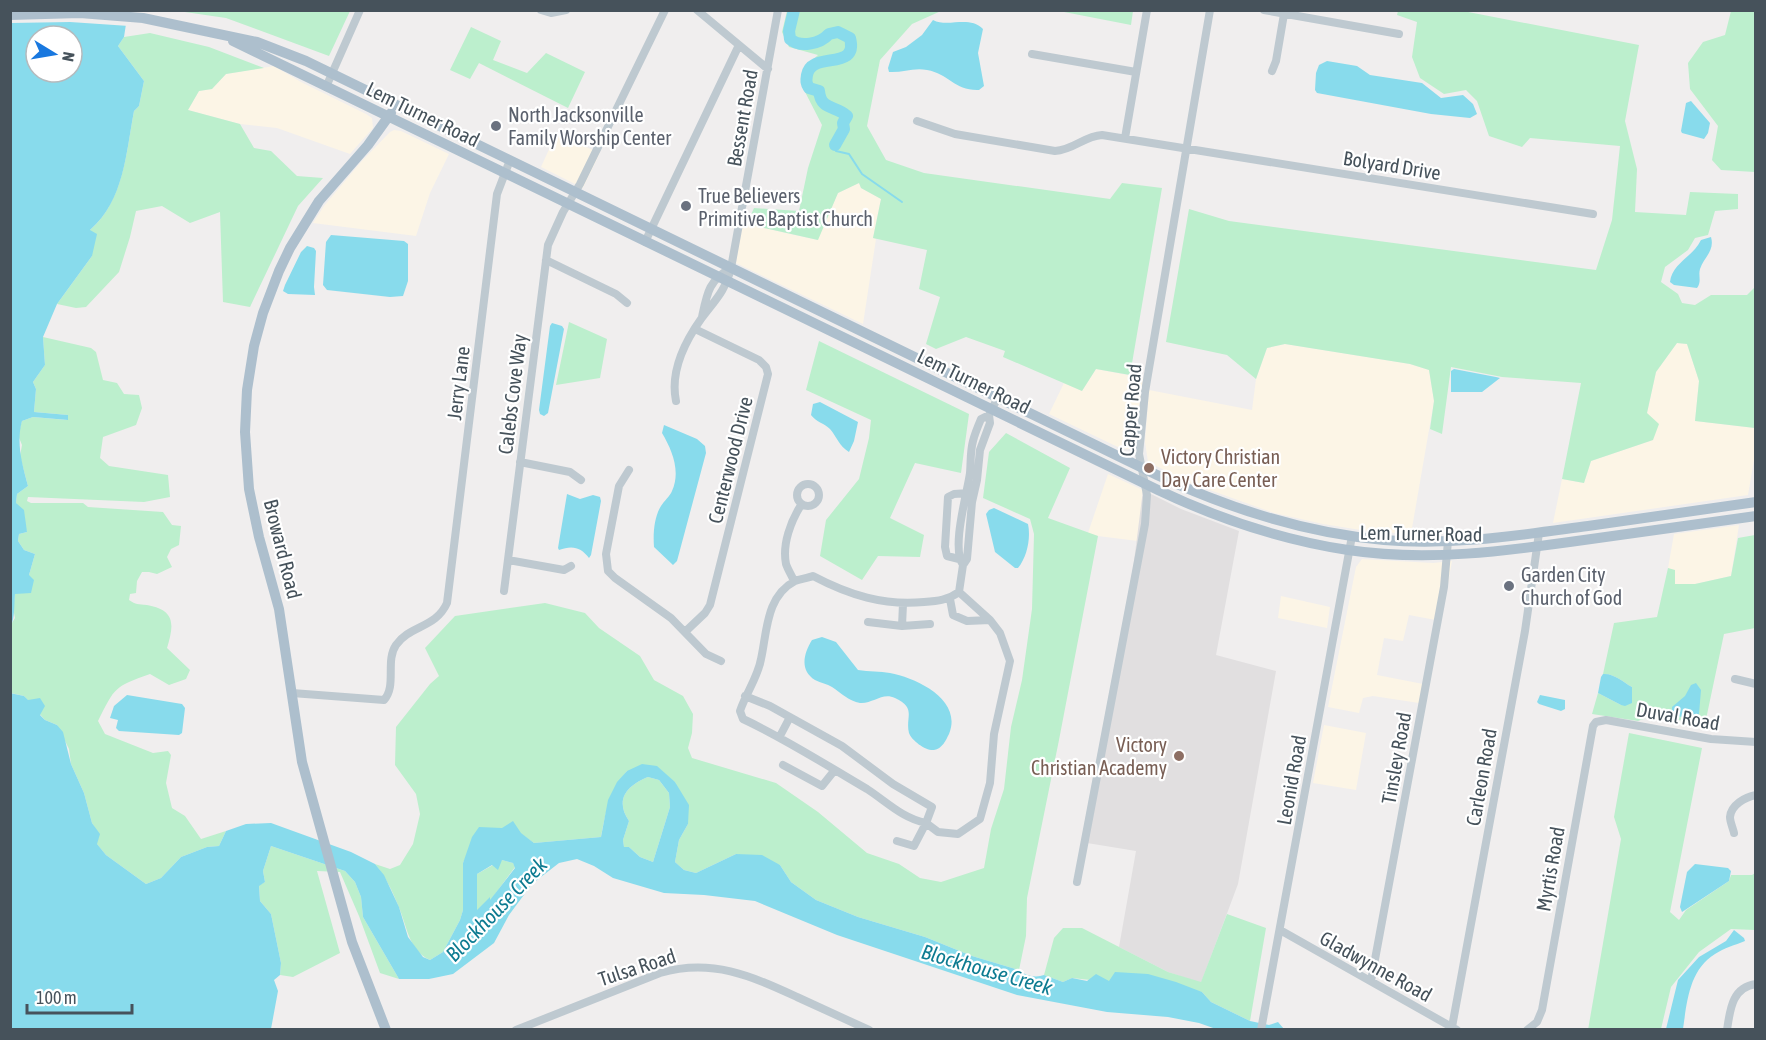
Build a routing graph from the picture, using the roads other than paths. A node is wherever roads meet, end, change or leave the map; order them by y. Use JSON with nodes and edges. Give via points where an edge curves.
{"nodes":[{"id":1,"x":360,"y":10,"type":"edge"},
{"id":2,"x":541,"y":10,"type":"edge"},
{"id":3,"x":566,"y":10,"type":"edge"},
{"id":4,"x":665,"y":10,"type":"edge"},
{"id":5,"x":697,"y":10,"type":"edge"},
{"id":6,"x":778,"y":10,"type":"edge"},
{"id":7,"x":1147,"y":10,"type":"edge"},
{"id":8,"x":1210,"y":10,"type":"edge"},
{"id":9,"x":1264,"y":10,"type":"edge"},
{"id":10,"x":1284,"y":14,"type":"junction"},
{"id":11,"x":10,"y":15,"type":"edge"},
{"id":12,"x":1399,"y":34,"type":"dead end"},
{"id":13,"x":225,"y":36,"type":"junction"},
{"id":14,"x":739,"y":45,"type":"junction"},
{"id":15,"x":1032,"y":54,"type":"dead end"},
{"id":16,"x":768,"y":69,"type":"junction"},
{"id":17,"x":1272,"y":71,"type":"dead end"},
{"id":18,"x":1136,"y":72,"type":"junction"},
{"id":19,"x":332,"y":74,"type":"junction"},
{"id":20,"x":326,"y":87,"type":"junction"},
{"id":21,"x":396,"y":105,"type":"junction"},
{"id":22,"x":388,"y":117,"type":"junction"},
{"id":23,"x":917,"y":121,"type":"dead end"},
{"id":24,"x":1125,"y":138,"type":"junction"},
{"id":25,"x":1186,"y":148,"type":"junction"},
{"id":26,"x":510,"y":160,"type":"junction"},
{"id":27,"x":504,"y":173,"type":"junction"},
{"id":28,"x":575,"y":192,"type":"junction"},
{"id":29,"x":568,"y":204,"type":"junction"},
{"id":30,"x":1593,"y":214,"type":"dead end"},
{"id":31,"x":650,"y":228,"type":"junction"},
{"id":32,"x":645,"y":242,"type":"junction"},
{"id":33,"x":546,"y":260,"type":"junction"},
{"id":34,"x":731,"y":268,"type":"junction"},
{"id":35,"x":716,"y":276,"type":"junction"},
{"id":36,"x":728,"y":282,"type":"junction"},
{"id":37,"x":627,"y":303,"type":"dead end"},
{"id":38,"x":701,"y":318,"type":"junction"},
{"id":39,"x":695,"y":329,"type":"junction"},
{"id":40,"x":863,"y":332,"type":"junction"},
{"id":41,"x":857,"y":344,"type":"junction"},
{"id":42,"x":998,"y":397,"type":"junction"},
{"id":43,"x":676,"y":401,"type":"dead end"},
{"id":44,"x":991,"y":413,"type":"junction"},
{"id":45,"x":520,"y":462,"type":"junction"},
{"id":46,"x":1142,"y":467,"type":"junction"},
{"id":47,"x":628,"y":470,"type":"dead end"},
{"id":48,"x":581,"y":480,"type":"dead end"},
{"id":49,"x":1145,"y":484,"type":"junction"},
{"id":50,"x":969,"y":493,"type":"junction"},
{"id":51,"x":1755,"y":502,"type":"edge"},
{"id":52,"x":801,"y":505,"type":"dead end"},
{"id":53,"x":1755,"y":516,"type":"edge"},
{"id":54,"x":1539,"y":533,"type":"junction"},
{"id":55,"x":1352,"y":536,"type":"junction"},
{"id":56,"x":1448,"y":541,"type":"junction"},
{"id":57,"x":1537,"y":547,"type":"junction"},
{"id":58,"x":1350,"y":550,"type":"junction"},
{"id":59,"x":1447,"y":555,"type":"junction"},
{"id":60,"x":508,"y":560,"type":"junction"},
{"id":61,"x":961,"y":562,"type":"junction"},
{"id":62,"x":571,"y":566,"type":"dead end"},
{"id":63,"x":794,"y":581,"type":"junction"},
{"id":64,"x":504,"y":591,"type":"dead end"},
{"id":65,"x":959,"y":592,"type":"junction"},
{"id":66,"x":950,"y":599,"type":"junction"},
{"id":67,"x":903,"y":604,"type":"junction"},
{"id":68,"x":990,"y":620,"type":"junction"},
{"id":69,"x":868,"y":622,"type":"dead end"},
{"id":70,"x":930,"y":624,"type":"dead end"},
{"id":71,"x":902,"y":626,"type":"junction"},
{"id":72,"x":686,"y":631,"type":"junction"},
{"id":73,"x":721,"y":661,"type":"dead end"},
{"id":74,"x":1735,"y":679,"type":"dead end"},
{"id":75,"x":1755,"y":684,"type":"edge"},
{"id":76,"x":292,"y":693,"type":"junction"},
{"id":77,"x":745,"y":696,"type":"junction"},
{"id":78,"x":790,"y":717,"type":"junction"},
{"id":79,"x":1596,"y":722,"type":"joint"},
{"id":80,"x":780,"y":736,"type":"junction"},
{"id":81,"x":1755,"y":742,"type":"edge"},
{"id":82,"x":783,"y":765,"type":"dead end"},
{"id":83,"x":834,"y":771,"type":"junction"},
{"id":84,"x":1755,"y":795,"type":"edge"},
{"id":85,"x":926,"y":823,"type":"junction"},
{"id":86,"x":1734,"y":832,"type":"dead end"},
{"id":87,"x":897,"y":841,"type":"dead end"},
{"id":88,"x":1077,"y":882,"type":"dead end"},
{"id":89,"x":1280,"y":930,"type":"junction"},
{"id":90,"x":1371,"y":981,"type":"junction"},
{"id":91,"x":1755,"y":984,"type":"edge"},
{"id":92,"x":1455,"y":1028,"type":"edge"},
{"id":93,"x":386,"y":1029,"type":"edge"},
{"id":94,"x":516,"y":1029,"type":"edge"},
{"id":95,"x":869,"y":1029,"type":"edge"},
{"id":96,"x":1261,"y":1029,"type":"edge"},
{"id":97,"x":1527,"y":1029,"type":"edge"},
{"id":98,"x":1727,"y":1029,"type":"edge"}],
"edges":[{"from":1,"to":19,"type":"street"},
{"from":2,"to":3,"type":"street","via":[[551,14]]},
{"from":4,"to":28,"type":"street","name":"Calebs Cove Way"},
{"from":5,"to":14,"type":"street"},
{"from":6,"to":16,"type":"street","name":"Bessent Road"},
{"from":7,"to":18,"type":"street"},
{"from":8,"to":25,"type":"street","name":"Capper Road"},
{"from":9,"to":10,"type":"street"},
{"from":10,"to":12,"type":"street"},
{"from":10,"to":17,"type":"street"},
{"from":11,"to":13,"type":"main road","name":"Lem Turner Road","via":[[80,13],[143,18]]},
{"from":13,"to":19,"type":"main road","name":"Lem Turner Road","via":[[257,42]]},
{"from":13,"to":20,"type":"main road","name":"Lem Turner Road"},
{"from":14,"to":16,"type":"street"},
{"from":14,"to":31,"type":"street"},
{"from":15,"to":18,"type":"street"},
{"from":16,"to":34,"type":"street","name":"Bessent Road"},
{"from":18,"to":24,"type":"street"},
{"from":19,"to":20,"type":"street"},
{"from":19,"to":21,"type":"main road","name":"Lem Turner Road"},
{"from":20,"to":22,"type":"main road","name":"Lem Turner Road"},
{"from":21,"to":22,"type":"main road","name":"Broward Road"},
{"from":21,"to":26,"type":"main road","name":"Lem Turner Road"},
{"from":22,"to":27,"type":"main road","name":"Lem Turner Road"},
{"from":22,"to":76,"type":"main road","name":"Broward Road","via":[[319,201],[290,248],[262,318],[249,371],[247,470],[255,520],[279,609]]},
{"from":23,"to":24,"type":"street","name":"Bolyard Drive","via":[[955,134],[1055,151],[1075,147],[1094,135]]},
{"from":24,"to":25,"type":"street","name":"Bolyard Drive"},
{"from":25,"to":30,"type":"street","name":"Bolyard Drive"},
{"from":25,"to":46,"type":"street","name":"Capper Road","via":[[1145,392],[1139,454]]},
{"from":26,"to":27,"type":"street","name":"Jerry Lane"},
{"from":26,"to":28,"type":"main road","name":"Lem Turner Road"},
{"from":27,"to":29,"type":"main road","name":"Lem Turner Road"},
{"from":27,"to":76,"type":"street","name":"Jerry Lane","via":[[497,194],[449,595],[443,611],[394,647],[389,691],[384,700]]},
{"from":28,"to":29,"type":"street","name":"Calebs Cove Way"},
{"from":28,"to":31,"type":"main road","name":"Lem Turner Road"},
{"from":29,"to":32,"type":"main road","name":"Lem Turner Road"},
{"from":29,"to":33,"type":"street","name":"Calebs Cove Way","via":[[550,238]]},
{"from":31,"to":32,"type":"street"},
{"from":31,"to":34,"type":"main road","name":"Lem Turner Road"},
{"from":32,"to":35,"type":"main road","name":"Lem Turner Road"},
{"from":33,"to":37,"type":"street"},
{"from":33,"to":45,"type":"street","name":"Calebs Cove Way"},
{"from":34,"to":35,"type":"street"},
{"from":34,"to":36,"type":"street","name":"Bessent Road"},
{"from":34,"to":40,"type":"main road","name":"Lem Turner Road"},
{"from":35,"to":36,"type":"main road","name":"Lem Turner Road"},
{"from":35,"to":38,"type":"street","name":"Bessent Road"},
{"from":36,"to":38,"type":"street","name":"Bessent Road"},
{"from":36,"to":41,"type":"main road","name":"Lem Turner Road"},
{"from":38,"to":39,"type":"street","name":"Bessent Road"},
{"from":39,"to":43,"type":"street","name":"Bessent Road","via":[[679,359],[673,388]]},
{"from":39,"to":72,"type":"street","name":"Centerwood Drive","via":[[759,360],[768,374],[710,605]]},
{"from":40,"to":41,"type":"main road"},
{"from":40,"to":42,"type":"main road","name":"Lem Turner Road"},
{"from":41,"to":44,"type":"main road","name":"Lem Turner Road"},
{"from":42,"to":44,"type":"street"},
{"from":42,"to":46,"type":"main road","name":"Lem Turner Road"},
{"from":44,"to":49,"type":"main road","name":"Lem Turner Road"},
{"from":44,"to":50,"type":"street"},
{"from":45,"to":48,"type":"street","via":[[570,472]]},
{"from":45,"to":60,"type":"street","name":"Calebs Cove Way"},
{"from":46,"to":49,"type":"street","name":"Capper Road"},
{"from":46,"to":55,"type":"main road","name":"Lem Turner Road","via":[[1239,510]]},
{"from":47,"to":72,"type":"street","via":[[619,486],[606,554],[608,571]]},
{"from":49,"to":58,"type":"main road","name":"Lem Turner Road","via":[[1235,523]]},
{"from":49,"to":88,"type":"street","name":"Capper Road","via":[[1145,524]]},
{"from":50,"to":61,"type":"street","via":[[967,559]]},
{"from":50,"to":61,"type":"street","via":[[948,497],[945,547],[947,556]]},
{"from":51,"to":54,"type":"main road","name":"Lem Turner Road"},
{"from":52,"to":63,"type":"street","via":[[786,547],[786,564]]},
{"from":53,"to":57,"type":"main road","name":"Lem Turner Road"},
{"from":54,"to":56,"type":"main road","name":"Lem Turner Road"},
{"from":54,"to":57,"type":"street","name":"Carleon Road"},
{"from":55,"to":56,"type":"main road","name":"Lem Turner Road"},
{"from":55,"to":58,"type":"street","name":"Leonid Road"},
{"from":56,"to":59,"type":"street","name":"Tinsley Road"},
{"from":57,"to":59,"type":"main road","name":"Lem Turner Road"},
{"from":57,"to":92,"type":"street","name":"Carleon Road"},
{"from":58,"to":59,"type":"main road","name":"Lem Turner Road"},
{"from":58,"to":89,"type":"street","name":"Leonid Road"},
{"from":59,"to":90,"type":"street","name":"Tinsley Road"},
{"from":60,"to":62,"type":"street","via":[[564,570]]},
{"from":60,"to":64,"type":"street","name":"Calebs Cove Way"},
{"from":61,"to":65,"type":"street"},
{"from":63,"to":67,"type":"street","via":[[813,576],[868,600]]},
{"from":63,"to":77,"type":"street","via":[[776,597],[761,660]]},
{"from":65,"to":66,"type":"street"},
{"from":65,"to":68,"type":"street"},
{"from":66,"to":67,"type":"street"},
{"from":66,"to":68,"type":"street","via":[[953,615],[967,621]]},
{"from":67,"to":71,"type":"street"},
{"from":68,"to":85,"type":"street","via":[[1000,633],[1010,661],[994,734],[990,783],[980,819],[958,834],[938,832]]},
{"from":69,"to":71,"type":"street"},
{"from":70,"to":71,"type":"street"},
{"from":72,"to":73,"type":"street","via":[[706,654]]},
{"from":74,"to":75,"type":"street"},
{"from":76,"to":93,"type":"main road","name":"Broward Road","via":[[302,762],[331,872],[352,942]]},
{"from":77,"to":78,"type":"street"},
{"from":77,"to":80,"type":"street","via":[[740,711],[743,719]]},
{"from":78,"to":80,"type":"street"},
{"from":78,"to":85,"type":"street","via":[[842,746],[932,807]]},
{"from":79,"to":81,"type":"street","name":"Duval Road","via":[[1606,720],[1711,740]]},
{"from":79,"to":97,"type":"street","name":"Myrtis Road","via":[[1590,733],[1542,1010],[1537,1022]]},
{"from":80,"to":83,"type":"street"},
{"from":82,"to":83,"type":"street","via":[[822,786]]},
{"from":83,"to":85,"type":"street","via":[[910,820]]},
{"from":84,"to":86,"type":"street","via":[[1746,797],[1733,810],[1730,817]]},
{"from":85,"to":87,"type":"street","via":[[915,846]]},
{"from":89,"to":90,"type":"street","name":"Gladwynne Road"},
{"from":89,"to":96,"type":"street","name":"Leonid Road"},
{"from":90,"to":92,"type":"street","name":"Gladwynne Road"},
{"from":91,"to":98,"type":"street","via":[[1736,994]]},
{"from":94,"to":95,"type":"street","name":"Tulsa Road","via":[[660,973],[701,967],[756,978]]}]}
